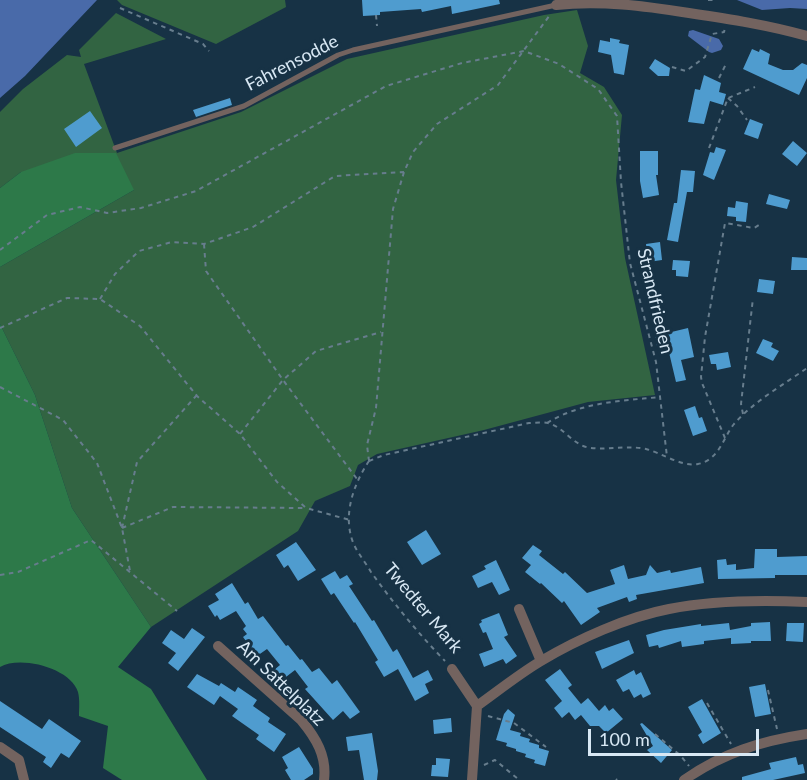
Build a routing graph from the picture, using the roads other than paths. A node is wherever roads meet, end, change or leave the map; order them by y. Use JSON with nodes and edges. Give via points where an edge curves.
{"nodes":[{"id":1,"x":553,"y":9,"type":"joint"},
{"id":2,"x":807,"y":36,"type":"edge"},
{"id":3,"x":115,"y":148,"type":"dead end"},
{"id":4,"x":807,"y":602,"type":"edge"},
{"id":5,"x":519,"y":609,"type":"dead end"},
{"id":6,"x":218,"y":646,"type":"dead end"},
{"id":7,"x":541,"y":661,"type":"junction"},
{"id":8,"x":452,"y":669,"type":"road end"},
{"id":9,"x":477,"y":711,"type":"junction"},
{"id":10,"x":807,"y":734,"type":"edge"},
{"id":11,"x":0,"y":747,"type":"edge"},
{"id":12,"x":24,"y":780,"type":"edge"},
{"id":13,"x":324,"y":780,"type":"edge"},
{"id":14,"x":472,"y":780,"type":"edge"},
{"id":15,"x":684,"y":780,"type":"edge"}],
"edges":[{"from":1,"to":2,"type":"street","name":"Fahrensodde","via":[[582,2],[656,8],[738,20]]},
{"from":1,"to":3,"type":"lane","name":"Fahrensodde","via":[[353,50],[244,106]]},
{"from":4,"to":7,"type":"street","via":[[669,609],[591,636]]},
{"from":5,"to":7,"type":"street"},
{"from":6,"to":13,"type":"street","name":"Am Sattelplatz","via":[[301,720],[323,758]]},
{"from":7,"to":9,"type":"street"},
{"from":8,"to":9,"type":"street","name":"Twedter Mark"},
{"from":9,"to":14,"type":"street"},
{"from":10,"to":15,"type":"street","via":[[747,746]]},
{"from":11,"to":12,"type":"street","via":[[19,760]]}]}
